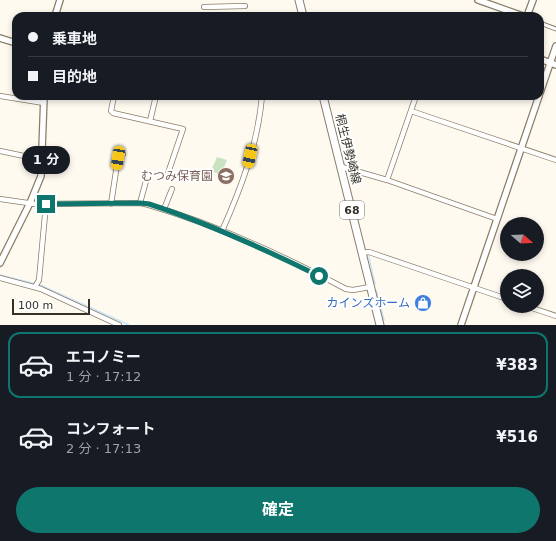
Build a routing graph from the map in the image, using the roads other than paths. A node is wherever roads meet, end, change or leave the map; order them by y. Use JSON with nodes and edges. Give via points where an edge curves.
{"nodes":[{"id":1,"x":60,"y":0,"type":"edge"},
{"id":2,"x":299,"y":0,"type":"edge"},
{"id":3,"x":478,"y":0,"type":"edge"},
{"id":4,"x":533,"y":0,"type":"edge"},
{"id":5,"x":204,"y":6,"type":"dead end"},
{"id":6,"x":245,"y":6,"type":"dead end"},
{"id":7,"x":56,"y":12,"type":"edge"},
{"id":8,"x":301,"y":12,"type":"edge"},
{"id":9,"x":512,"y":12,"type":"edge"},
{"id":10,"x":528,"y":12,"type":"edge"},
{"id":11,"x":544,"y":24,"type":"edge"},
{"id":12,"x":556,"y":29,"type":"edge"},
{"id":13,"x":0,"y":38,"type":"edge"},
{"id":14,"x":12,"y":42,"type":"edge"},
{"id":15,"x":556,"y":46,"type":"edge"},
{"id":16,"x":544,"y":60,"type":"edge"},
{"id":17,"x":550,"y":62,"type":"junction"},
{"id":18,"x":556,"y":65,"type":"edge"},
{"id":19,"x":544,"y":81,"type":"edge"},
{"id":20,"x":0,"y":96,"type":"edge"},
{"id":21,"x":12,"y":98,"type":"edge"},
{"id":22,"x":25,"y":100,"type":"edge"},
{"id":23,"x":113,"y":100,"type":"edge"},
{"id":24,"x":155,"y":100,"type":"edge"},
{"id":25,"x":262,"y":100,"type":"edge"},
{"id":26,"x":324,"y":100,"type":"edge"},
{"id":27,"x":415,"y":100,"type":"edge"},
{"id":28,"x":538,"y":100,"type":"edge"},
{"id":29,"x":44,"y":103,"type":"joint"},
{"id":30,"x":411,"y":111,"type":"junction"},
{"id":31,"x":150,"y":121,"type":"junction"},
{"id":32,"x":522,"y":148,"type":"junction"},
{"id":33,"x":0,"y":151,"type":"edge"},
{"id":34,"x":123,"y":154,"type":"dead end"},
{"id":35,"x":43,"y":160,"type":"junction"},
{"id":36,"x":556,"y":160,"type":"edge"},
{"id":37,"x":342,"y":167,"type":"junction"},
{"id":38,"x":167,"y":176,"type":"dead end"},
{"id":39,"x":387,"y":180,"type":"junction"},
{"id":40,"x":146,"y":182,"type":"dead end"},
{"id":41,"x":172,"y":189,"type":"dead end"},
{"id":42,"x":0,"y":199,"type":"edge"},
{"id":43,"x":30,"y":203,"type":"junction"},
{"id":44,"x":140,"y":203,"type":"junction"},
{"id":45,"x":46,"y":204,"type":"junction"},
{"id":46,"x":111,"y":204,"type":"junction"},
{"id":47,"x":164,"y":209,"type":"junction"},
{"id":48,"x":497,"y":219,"type":"junction"},
{"id":49,"x":222,"y":232,"type":"junction"},
{"id":50,"x":362,"y":253,"type":"junction"},
{"id":51,"x":0,"y":263,"type":"edge"},
{"id":52,"x":0,"y":278,"type":"edge"},
{"id":53,"x":370,"y":286,"type":"junction"},
{"id":54,"x":35,"y":287,"type":"junction"},
{"id":55,"x":473,"y":288,"type":"junction"},
{"id":56,"x":500,"y":297,"type":"edge"},
{"id":57,"x":544,"y":312,"type":"edge"},
{"id":58,"x":556,"y":316,"type":"edge"},
{"id":59,"x":119,"y":325,"type":"edge"},
{"id":60,"x":380,"y":325,"type":"edge"},
{"id":61,"x":460,"y":325,"type":"edge"}],
"edges":[{"from":1,"to":7,"type":"street"},
{"from":2,"to":8,"type":"main road"},
{"from":3,"to":9,"type":"street"},
{"from":4,"to":10,"type":"street"},
{"from":5,"to":6,"type":"street"},
{"from":11,"to":12,"type":"street"},
{"from":13,"to":14,"type":"street"},
{"from":15,"to":17,"type":"street"},
{"from":16,"to":17,"type":"street"},
{"from":17,"to":18,"type":"street"},
{"from":17,"to":19,"type":"street"},
{"from":20,"to":21,"type":"street"},
{"from":22,"to":29,"type":"street"},
{"from":23,"to":31,"type":"street","via":[[111,111],[113,113]]},
{"from":24,"to":31,"type":"street"},
{"from":25,"to":49,"type":"street","via":[[247,171]]},
{"from":26,"to":37,"type":"main road","name":"桐生伊勢崎線","number":"68"},
{"from":27,"to":30,"type":"street"},
{"from":28,"to":32,"type":"street"},
{"from":29,"to":35,"type":"street"},
{"from":30,"to":32,"type":"street"},
{"from":30,"to":39,"type":"street"},
{"from":31,"to":38,"type":"street","via":[[183,129]]},
{"from":32,"to":36,"type":"street"},
{"from":32,"to":48,"type":"street"},
{"from":33,"to":35,"type":"street"},
{"from":34,"to":46,"type":"street","via":[[118,158]]},
{"from":35,"to":43,"type":"street","via":[[41,176]]},
{"from":37,"to":39,"type":"street"},
{"from":37,"to":50,"type":"main road","name":"桐生伊勢崎線","number":"68"},
{"from":39,"to":48,"type":"street"},
{"from":40,"to":44,"type":"street"},
{"from":41,"to":47,"type":"street"},
{"from":42,"to":43,"type":"street"},
{"from":43,"to":45,"type":"street"},
{"from":43,"to":51,"type":"street"},
{"from":44,"to":46,"type":"street"},
{"from":44,"to":47,"type":"street"},
{"from":45,"to":46,"type":"street"},
{"from":45,"to":54,"type":"street","via":[[38,280]]},
{"from":47,"to":49,"type":"street"},
{"from":48,"to":55,"type":"street"},
{"from":49,"to":53,"type":"street","via":[[281,256],[346,289]]},
{"from":50,"to":53,"type":"main road","name":"桐生伊勢崎線","number":"68"},
{"from":50,"to":55,"type":"street","via":[[369,252]]},
{"from":52,"to":54,"type":"street"},
{"from":53,"to":60,"type":"main road","name":"桐生伊勢崎線","number":"68"},
{"from":54,"to":59,"type":"street"},
{"from":55,"to":56,"type":"street"},
{"from":55,"to":61,"type":"street"},
{"from":57,"to":58,"type":"street"}]}
